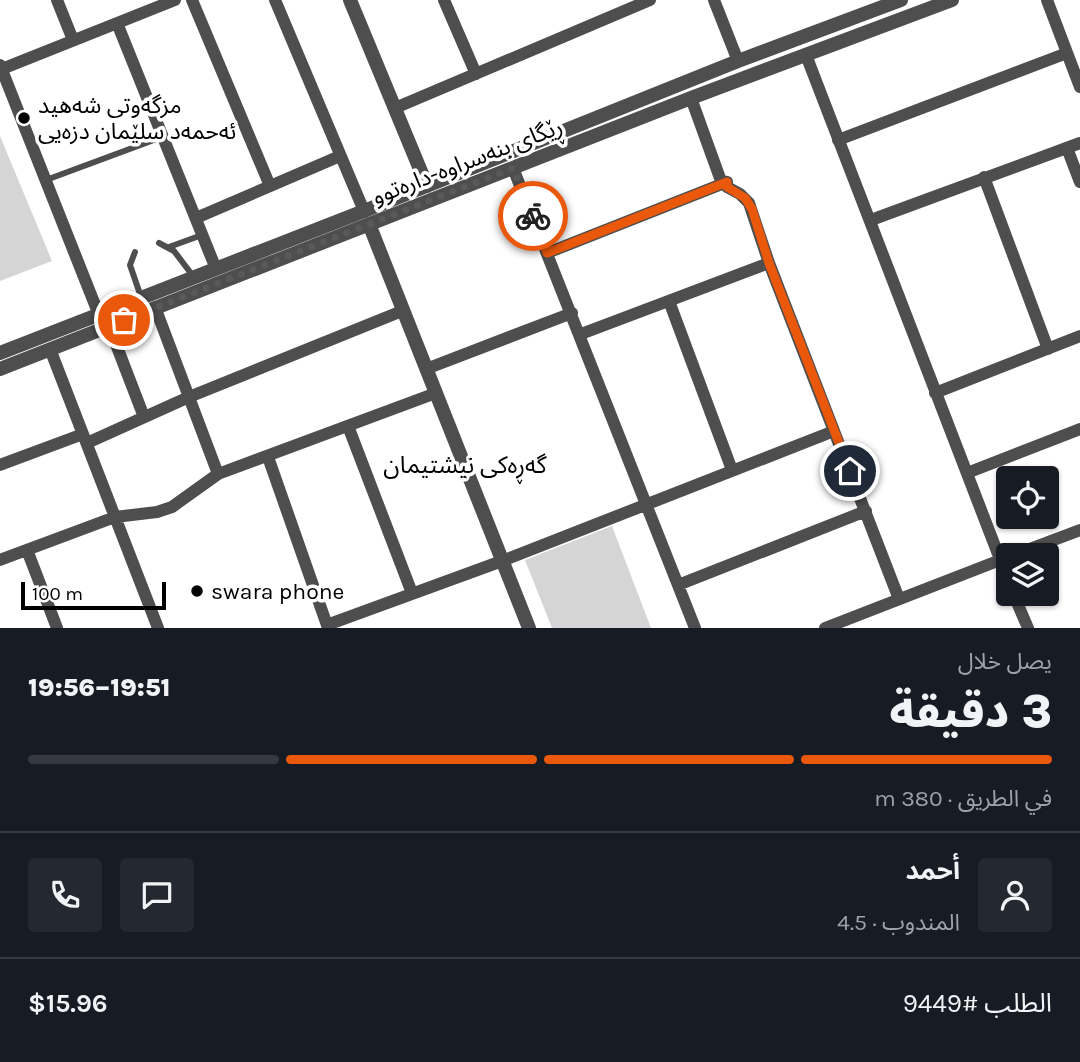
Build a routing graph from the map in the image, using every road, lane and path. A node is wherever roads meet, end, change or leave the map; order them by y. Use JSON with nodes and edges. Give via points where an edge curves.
{"nodes":[{"id":1,"x":57,"y":0,"type":"edge"},
{"id":2,"x":175,"y":0,"type":"edge"},
{"id":3,"x":192,"y":0,"type":"edge"},
{"id":4,"x":275,"y":0,"type":"edge"},
{"id":5,"x":350,"y":0,"type":"edge"},
{"id":6,"x":444,"y":0,"type":"edge"},
{"id":7,"x":650,"y":0,"type":"edge"},
{"id":8,"x":714,"y":0,"type":"edge"},
{"id":9,"x":901,"y":0,"type":"edge"},
{"id":10,"x":951,"y":0,"type":"edge"},
{"id":11,"x":1047,"y":0,"type":"edge"},
{"id":12,"x":117,"y":23,"type":"junction"},
{"id":13,"x":73,"y":40,"type":"junction"},
{"id":14,"x":1067,"y":53,"type":"junction"},
{"id":15,"x":807,"y":55,"type":"junction"},
{"id":16,"x":738,"y":61,"type":"junction"},
{"id":17,"x":1,"y":67,"type":"edge"},
{"id":18,"x":476,"y":74,"type":"junction"},
{"id":19,"x":1080,"y":86,"type":"edge"},
{"id":20,"x":691,"y":98,"type":"junction"},
{"id":21,"x":395,"y":108,"type":"junction"},
{"id":22,"x":163,"y":136,"type":"junction"},
{"id":23,"x":838,"y":140,"type":"junction"},
{"id":24,"x":1074,"y":146,"type":"edge"},
{"id":25,"x":518,"y":149,"type":"junction"},
{"id":26,"x":340,"y":156,"type":"junction"},
{"id":27,"x":519,"y":166,"type":"junction"},
{"id":28,"x":984,"y":177,"type":"junction"},
{"id":29,"x":46,"y":180,"type":"junction"},
{"id":30,"x":727,"y":182,"type":"junction"},
{"id":31,"x":1080,"y":182,"type":"edge"},
{"id":32,"x":270,"y":186,"type":"junction"},
{"id":33,"x":427,"y":186,"type":"junction"},
{"id":34,"x":196,"y":218,"type":"junction"},
{"id":35,"x":366,"y":218,"type":"junction"},
{"id":36,"x":871,"y":220,"type":"junction"},
{"id":37,"x":202,"y":235,"type":"junction"},
{"id":38,"x":159,"y":243,"type":"dead end"},
{"id":39,"x":169,"y":247,"type":"junction"},
{"id":40,"x":135,"y":253,"type":"dead end"},
{"id":41,"x":547,"y":253,"type":"junction"},
{"id":42,"x":769,"y":263,"type":"junction"},
{"id":43,"x":216,"y":269,"type":"junction"},
{"id":44,"x":194,"y":277,"type":"junction"},
{"id":45,"x":141,"y":298,"type":"junction"},
{"id":46,"x":669,"y":301,"type":"junction"},
{"id":47,"x":155,"y":307,"type":"junction"},
{"id":48,"x":402,"y":311,"type":"junction"},
{"id":49,"x":122,"y":313,"type":"junction"},
{"id":50,"x":572,"y":313,"type":"junction"},
{"id":51,"x":104,"y":320,"type":"junction"},
{"id":52,"x":581,"y":334,"type":"junction"},
{"id":53,"x":1080,"y":336,"type":"edge"},
{"id":54,"x":50,"y":349,"type":"junction"},
{"id":55,"x":1048,"y":349,"type":"junction"},
{"id":56,"x":0,"y":353,"type":"edge"},
{"id":57,"x":0,"y":369,"type":"edge"},
{"id":58,"x":426,"y":369,"type":"junction"},
{"id":59,"x":436,"y":393,"type":"junction"},
{"id":60,"x":936,"y":393,"type":"junction"},
{"id":61,"x":189,"y":397,"type":"junction"},
{"id":62,"x":144,"y":417,"type":"junction"},
{"id":63,"x":348,"y":426,"type":"junction"},
{"id":64,"x":1080,"y":429,"type":"edge"},
{"id":65,"x":834,"y":431,"type":"junction"},
{"id":66,"x":85,"y":438,"type":"junction"},
{"id":67,"x":268,"y":457,"type":"junction"},
{"id":68,"x":0,"y":465,"type":"edge"},
{"id":69,"x":732,"y":470,"type":"junction"},
{"id":70,"x":967,"y":472,"type":"junction"},
{"id":71,"x":218,"y":474,"type":"junction"},
{"id":72,"x":648,"y":503,"type":"junction"},
{"id":73,"x":866,"y":511,"type":"junction"},
{"id":74,"x":115,"y":517,"type":"junction"},
{"id":75,"x":1080,"y":530,"type":"edge"},
{"id":76,"x":998,"y":543,"type":"edge"},
{"id":77,"x":1046,"y":543,"type":"edge"},
{"id":78,"x":27,"y":550,"type":"junction"},
{"id":79,"x":0,"y":560,"type":"edge"},
{"id":80,"x":502,"y":561,"type":"junction"},
{"id":81,"x":996,"y":561,"type":"edge"},
{"id":82,"x":678,"y":585,"type":"junction"},
{"id":83,"x":412,"y":593,"type":"junction"},
{"id":84,"x":899,"y":599,"type":"junction"},
{"id":85,"x":1019,"y":606,"type":"edge"},
{"id":86,"x":327,"y":627,"type":"edge"},
{"id":87,"x":57,"y":628,"type":"edge"},
{"id":88,"x":158,"y":628,"type":"edge"},
{"id":89,"x":529,"y":628,"type":"edge"},
{"id":90,"x":695,"y":628,"type":"edge"},
{"id":91,"x":825,"y":628,"type":"edge"},
{"id":92,"x":1028,"y":628,"type":"edge"}],
"edges":[{"from":1,"to":13,"type":"street"},
{"from":2,"to":12,"type":"street"},
{"from":3,"to":32,"type":"street"},
{"from":4,"to":26,"type":"street"},
{"from":5,"to":21,"type":"street"},
{"from":6,"to":18,"type":"street"},
{"from":7,"to":18,"type":"street"},
{"from":8,"to":16,"type":"street"},
{"from":9,"to":16,"type":"street","name":"ڕێگای بنەسراوە-دارەتوو"},
{"from":10,"to":15,"type":"street","name":"ڕێگای بنەسراوە-دارەتوو"},
{"from":11,"to":14,"type":"street"},
{"from":12,"to":13,"type":"street"},
{"from":12,"to":22,"type":"street"},
{"from":13,"to":17,"type":"street"},
{"from":14,"to":19,"type":"street"},
{"from":14,"to":23,"type":"street"},
{"from":15,"to":20,"type":"street","name":"ڕێگای بنەسراوە-دارەتوو"},
{"from":15,"to":23,"type":"street"},
{"from":16,"to":25,"type":"street","name":"ڕێگای بنەسراوە-دارەتوو"},
{"from":17,"to":29,"type":"street"},
{"from":18,"to":21,"type":"street"},
{"from":20,"to":27,"type":"street","name":"ڕێگای بنەسراوە-دارەتوو"},
{"from":20,"to":30,"type":"street","via":[[721,181]]},
{"from":21,"to":33,"type":"street"},
{"from":22,"to":29,"type":"lane"},
{"from":22,"to":34,"type":"street"},
{"from":23,"to":36,"type":"street"},
{"from":24,"to":28,"type":"street"},
{"from":24,"to":31,"type":"street"},
{"from":25,"to":27,"type":"street"},
{"from":25,"to":33,"type":"street","name":"ڕێگای بنەسراوە-دارەتوو"},
{"from":26,"to":32,"type":"street"},
{"from":26,"to":35,"type":"street"},
{"from":27,"to":35,"type":"street","name":"ڕێگای بنەسراوە-دارەتوو"},
{"from":27,"to":41,"type":"street"},
{"from":28,"to":36,"type":"street"},
{"from":28,"to":55,"type":"street"},
{"from":29,"to":51,"type":"street"},
{"from":30,"to":41,"type":"street"},
{"from":30,"to":42,"type":"street","via":[[727,187],[749,203]]},
{"from":32,"to":34,"type":"street"},
{"from":33,"to":35,"type":"street","name":"ڕێگای بنەسراوە-دارەتوو"},
{"from":34,"to":37,"type":"street"},
{"from":35,"to":43,"type":"street","name":"ڕێگای بنەسراوە-دارەتوو"},
{"from":35,"to":47,"type":"street","name":"ڕێگای بنەسراوە-دارەتوو"},
{"from":35,"to":48,"type":"street"},
{"from":36,"to":60,"type":"street"},
{"from":37,"to":39,"type":"lane"},
{"from":37,"to":43,"type":"street"},
{"from":38,"to":39,"type":"lane"},
{"from":39,"to":44,"type":"lane"},
{"from":40,"to":45,"type":"lane","via":[[130,265]]},
{"from":41,"to":50,"type":"street"},
{"from":42,"to":46,"type":"street"},
{"from":42,"to":65,"type":"street"},
{"from":43,"to":44,"type":"street","name":"ڕێگای بنەسراوە-دارەتوو"},
{"from":44,"to":45,"type":"street","name":"ڕێگای بنەسراوە-دارەتوو"},
{"from":45,"to":49,"type":"street","name":"ڕێگای بنەسراوە-دارەتوو"},
{"from":46,"to":52,"type":"street"},
{"from":46,"to":69,"type":"street"},
{"from":47,"to":49,"type":"street","name":"ڕێگای بنەسراوە-دارەتوو"},
{"from":47,"to":61,"type":"street"},
{"from":48,"to":58,"type":"street"},
{"from":48,"to":61,"type":"street"},
{"from":49,"to":51,"type":"street","name":"ڕێگای بنەسراوە-دارەتوو"},
{"from":50,"to":52,"type":"street"},
{"from":50,"to":58,"type":"street"},
{"from":51,"to":54,"type":"street","name":"ڕێگای بنەسراوە-دارەتوو"},
{"from":51,"to":56,"type":"street","name":"ڕێگای بنەسراوە-دارەتوو"},
{"from":51,"to":62,"type":"street"},
{"from":52,"to":72,"type":"street"},
{"from":53,"to":55,"type":"street"},
{"from":54,"to":57,"type":"street","name":"ڕێگای بنەسراوە-دارەتوو"},
{"from":54,"to":66,"type":"street"},
{"from":55,"to":60,"type":"street"},
{"from":58,"to":59,"type":"street"},
{"from":59,"to":63,"type":"street"},
{"from":59,"to":80,"type":"street"},
{"from":60,"to":70,"type":"street"},
{"from":61,"to":62,"type":"street"},
{"from":61,"to":71,"type":"street"},
{"from":62,"to":66,"type":"street"},
{"from":63,"to":67,"type":"street"},
{"from":63,"to":83,"type":"street"},
{"from":64,"to":70,"type":"street"},
{"from":65,"to":69,"type":"street"},
{"from":65,"to":73,"type":"street"},
{"from":66,"to":68,"type":"street"},
{"from":66,"to":74,"type":"street"},
{"from":67,"to":71,"type":"street"},
{"from":67,"to":86,"type":"street"},
{"from":69,"to":72,"type":"street"},
{"from":70,"to":76,"type":"street"},
{"from":71,"to":74,"type":"street","via":[[172,507]]},
{"from":72,"to":80,"type":"street"},
{"from":72,"to":82,"type":"street"},
{"from":73,"to":82,"type":"street"},
{"from":73,"to":84,"type":"street"},
{"from":74,"to":78,"type":"street"},
{"from":74,"to":88,"type":"street"},
{"from":75,"to":77,"type":"street"},
{"from":78,"to":79,"type":"street"},
{"from":78,"to":87,"type":"street"},
{"from":80,"to":83,"type":"street"},
{"from":80,"to":89,"type":"street"},
{"from":81,"to":84,"type":"street"},
{"from":82,"to":90,"type":"street"},
{"from":83,"to":86,"type":"street"},
{"from":84,"to":91,"type":"street"},
{"from":85,"to":92,"type":"street"}]}
